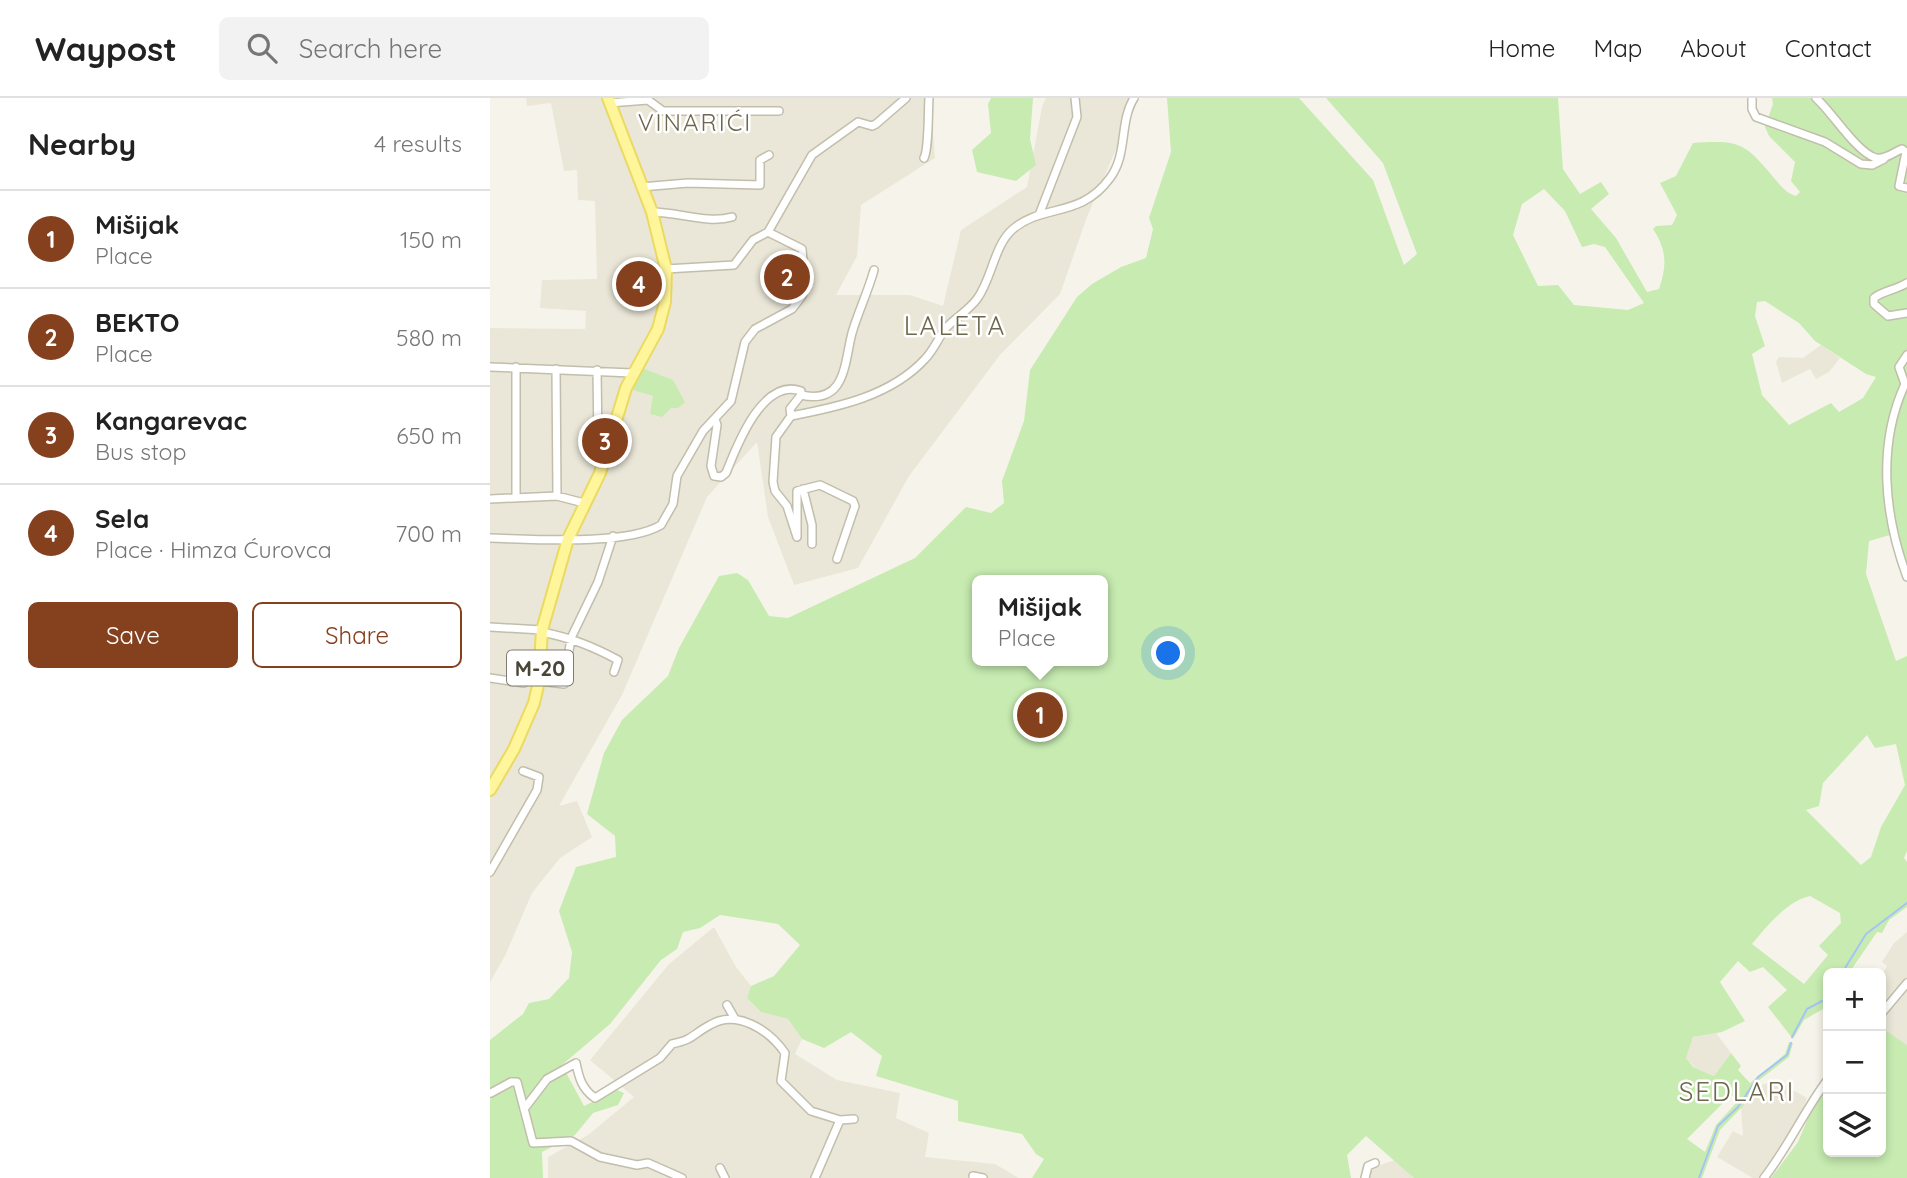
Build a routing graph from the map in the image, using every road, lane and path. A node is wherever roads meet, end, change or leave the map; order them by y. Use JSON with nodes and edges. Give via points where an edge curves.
{"nodes":[{"id":1,"x":906,"y":98,"type":"edge"},
{"id":2,"x":929,"y":98,"type":"edge"},
{"id":3,"x":1075,"y":98,"type":"edge"},
{"id":4,"x":1134,"y":98,"type":"edge"},
{"id":5,"x":1752,"y":98,"type":"edge"},
{"id":6,"x":1816,"y":98,"type":"edge"},
{"id":7,"x":608,"y":100,"type":"edge"},
{"id":8,"x":779,"y":111,"type":"dead end"},
{"id":9,"x":769,"y":155,"type":"dead end"},
{"id":10,"x":1886,"y":157,"type":"junction"},
{"id":11,"x":924,"y":158,"type":"dead end"},
{"id":12,"x":641,"y":187,"type":"junction"},
{"id":13,"x":1907,"y":188,"type":"edge"},
{"id":14,"x":652,"y":212,"type":"junction"},
{"id":15,"x":1039,"y":215,"type":"junction"},
{"id":16,"x":732,"y":217,"type":"dead end"},
{"id":17,"x":768,"y":232,"type":"junction"},
{"id":18,"x":666,"y":269,"type":"junction"},
{"id":19,"x":874,"y":270,"type":"dead end"},
{"id":20,"x":1907,"y":283,"type":"edge"},
{"id":21,"x":1907,"y":313,"type":"edge"},
{"id":22,"x":1907,"y":355,"type":"edge"},
{"id":23,"x":490,"y":367,"type":"edge"},
{"id":24,"x":516,"y":367,"type":"junction"},
{"id":25,"x":556,"y":369,"type":"junction"},
{"id":26,"x":597,"y":370,"type":"junction"},
{"id":27,"x":632,"y":373,"type":"junction"},
{"id":28,"x":801,"y":395,"type":"junction"},
{"id":29,"x":791,"y":416,"type":"junction"},
{"id":30,"x":715,"y":419,"type":"junction"},
{"id":31,"x":598,"y":444,"type":"dead end"},
{"id":32,"x":803,"y":489,"type":"junction"},
{"id":33,"x":557,"y":496,"type":"junction"},
{"id":34,"x":516,"y":498,"type":"junction"},
{"id":35,"x":490,"y":499,"type":"edge"},
{"id":36,"x":584,"y":503,"type":"junction"},
{"id":37,"x":613,"y":536,"type":"junction"},
{"id":38,"x":490,"y":538,"type":"edge"},
{"id":39,"x":568,"y":540,"type":"junction"},
{"id":40,"x":812,"y":544,"type":"dead end"},
{"id":41,"x":837,"y":559,"type":"dead end"},
{"id":42,"x":1907,"y":577,"type":"edge"},
{"id":43,"x":490,"y":627,"type":"edge"},
{"id":44,"x":542,"y":631,"type":"junction"},
{"id":45,"x":571,"y":638,"type":"junction"},
{"id":46,"x":614,"y":672,"type":"dead end"},
{"id":47,"x":490,"y":678,"type":"edge"},
{"id":48,"x":539,"y":681,"type":"junction"},
{"id":49,"x":524,"y":683,"type":"dead end"},
{"id":50,"x":523,"y":771,"type":"dead end"},
{"id":51,"x":490,"y":790,"type":"edge"},
{"id":52,"x":490,"y":872,"type":"edge"},
{"id":53,"x":1907,"y":983,"type":"edge"},
{"id":54,"x":727,"y":1005,"type":"dead end"},
{"id":55,"x":1886,"y":1008,"type":"edge"},
{"id":56,"x":734,"y":1018,"type":"junction"},
{"id":57,"x":1823,"y":1086,"type":"edge"},
{"id":58,"x":491,"y":1093,"type":"edge"},
{"id":59,"x":524,"y":1109,"type":"junction"},
{"id":60,"x":854,"y":1119,"type":"dead end"},
{"id":61,"x":839,"y":1120,"type":"junction"},
{"id":62,"x":1375,"y":1163,"type":"dead end"},
{"id":63,"x":720,"y":1168,"type":"dead end"},
{"id":64,"x":973,"y":1176,"type":"dead end"},
{"id":65,"x":682,"y":1178,"type":"edge"},
{"id":66,"x":725,"y":1178,"type":"edge"},
{"id":67,"x":815,"y":1178,"type":"edge"},
{"id":68,"x":983,"y":1178,"type":"edge"},
{"id":69,"x":1365,"y":1178,"type":"edge"},
{"id":70,"x":1764,"y":1178,"type":"edge"}],
"edges":[{"from":1,"to":17,"type":"street","via":[[872,127],[858,122],[817,149]]},
{"from":2,"to":11,"type":"street","via":[[929,144]]},
{"from":3,"to":15,"type":"street","via":[[1077,117]]},
{"from":4,"to":15,"type":"street","via":[[1111,177],[1085,201]]},
{"from":5,"to":10,"type":"street","via":[[1756,117],[1825,142],[1861,164],[1872,165]]},
{"from":6,"to":10,"type":"street","via":[[1861,150],[1876,158]]},
{"from":7,"to":8,"type":"street","via":[[648,100],[663,111]]},
{"from":7,"to":12,"type":"main road","number":"M-20"},
{"from":9,"to":12,"type":"street","via":[[760,160],[760,185]]},
{"from":10,"to":13,"type":"street","via":[[1902,149],[1906,152],[1899,186]]},
{"from":12,"to":14,"type":"main road","number":"M-20"},
{"from":14,"to":16,"type":"street","via":[[719,220]]},
{"from":14,"to":18,"type":"main road","number":"M-20"},
{"from":15,"to":29,"type":"street","via":[[1010,231],[976,300],[910,373],[841,407]]},
{"from":17,"to":18,"type":"street","via":[[754,240],[733,265]]},
{"from":17,"to":30,"type":"street","via":[[802,249],[805,286],[792,309],[755,329],[745,342],[731,401]]},
{"from":18,"to":27,"type":"main road","number":"M-20","via":[[663,315]]},
{"from":19,"to":28,"type":"street","via":[[837,387],[823,396]]},
{"from":20,"to":21,"type":"street","via":[[1878,295],[1874,304],[1888,316]]},
{"from":22,"to":42,"type":"street","via":[[1899,367],[1905,384],[1895,408],[1885,460],[1896,543]]},
{"from":23,"to":24,"type":"street"},
{"from":24,"to":25,"type":"street"},
{"from":24,"to":34,"type":"street"},
{"from":25,"to":26,"type":"street"},
{"from":25,"to":33,"type":"street"},
{"from":26,"to":27,"type":"street"},
{"from":26,"to":31,"type":"street"},
{"from":27,"to":36,"type":"main road","number":"M-20","via":[[606,457]]},
{"from":28,"to":29,"type":"street","via":[[792,404]]},
{"from":28,"to":30,"type":"street","via":[[797,389],[782,391],[761,406],[740,435],[721,477],[714,476],[710,466]]},
{"from":29,"to":32,"type":"street","via":[[776,438],[773,482],[797,537],[795,494]]},
{"from":30,"to":37,"type":"street","via":[[677,476],[673,504],[661,526]]},
{"from":32,"to":40,"type":"street"},
{"from":32,"to":41,"type":"street","via":[[826,486],[855,503]]},
{"from":33,"to":34,"type":"street"},
{"from":33,"to":36,"type":"street"},
{"from":34,"to":35,"type":"street"},
{"from":36,"to":39,"type":"main road","number":"M-20"},
{"from":37,"to":39,"type":"street"},
{"from":37,"to":45,"type":"street","via":[[598,582]]},
{"from":38,"to":39,"type":"street"},
{"from":39,"to":44,"type":"main road","number":"M-20"},
{"from":43,"to":44,"type":"street"},
{"from":44,"to":45,"type":"street"},
{"from":44,"to":48,"type":"main road","number":"M-20"},
{"from":45,"to":46,"type":"street","via":[[618,660]]},
{"from":45,"to":48,"type":"street","via":[[564,684]]},
{"from":47,"to":49,"type":"street"},
{"from":48,"to":51,"type":"main road","number":"M-20","via":[[524,727]]},
{"from":50,"to":52,"type":"street","via":[[538,777],[537,790]]},
{"from":53,"to":55,"type":"street"},
{"from":54,"to":56,"type":"street"},
{"from":56,"to":59,"type":"street","via":[[711,1024],[688,1042],[672,1044],[660,1058],[595,1098],[578,1077],[576,1063],[547,1079]]},
{"from":56,"to":61,"type":"street","via":[[770,1034],[785,1053],[781,1081],[811,1111]]},
{"from":57,"to":70,"type":"street","via":[[1787,1149]]},
{"from":58,"to":59,"type":"street","via":[[517,1082]]},
{"from":59,"to":65,"type":"street","via":[[533,1143],[571,1141],[600,1157],[648,1163]]},
{"from":60,"to":61,"type":"street"},
{"from":61,"to":67,"type":"street"},
{"from":62,"to":69,"type":"street","via":[[1368,1166]]},
{"from":63,"to":66,"type":"street"},
{"from":64,"to":68,"type":"street"}]}
